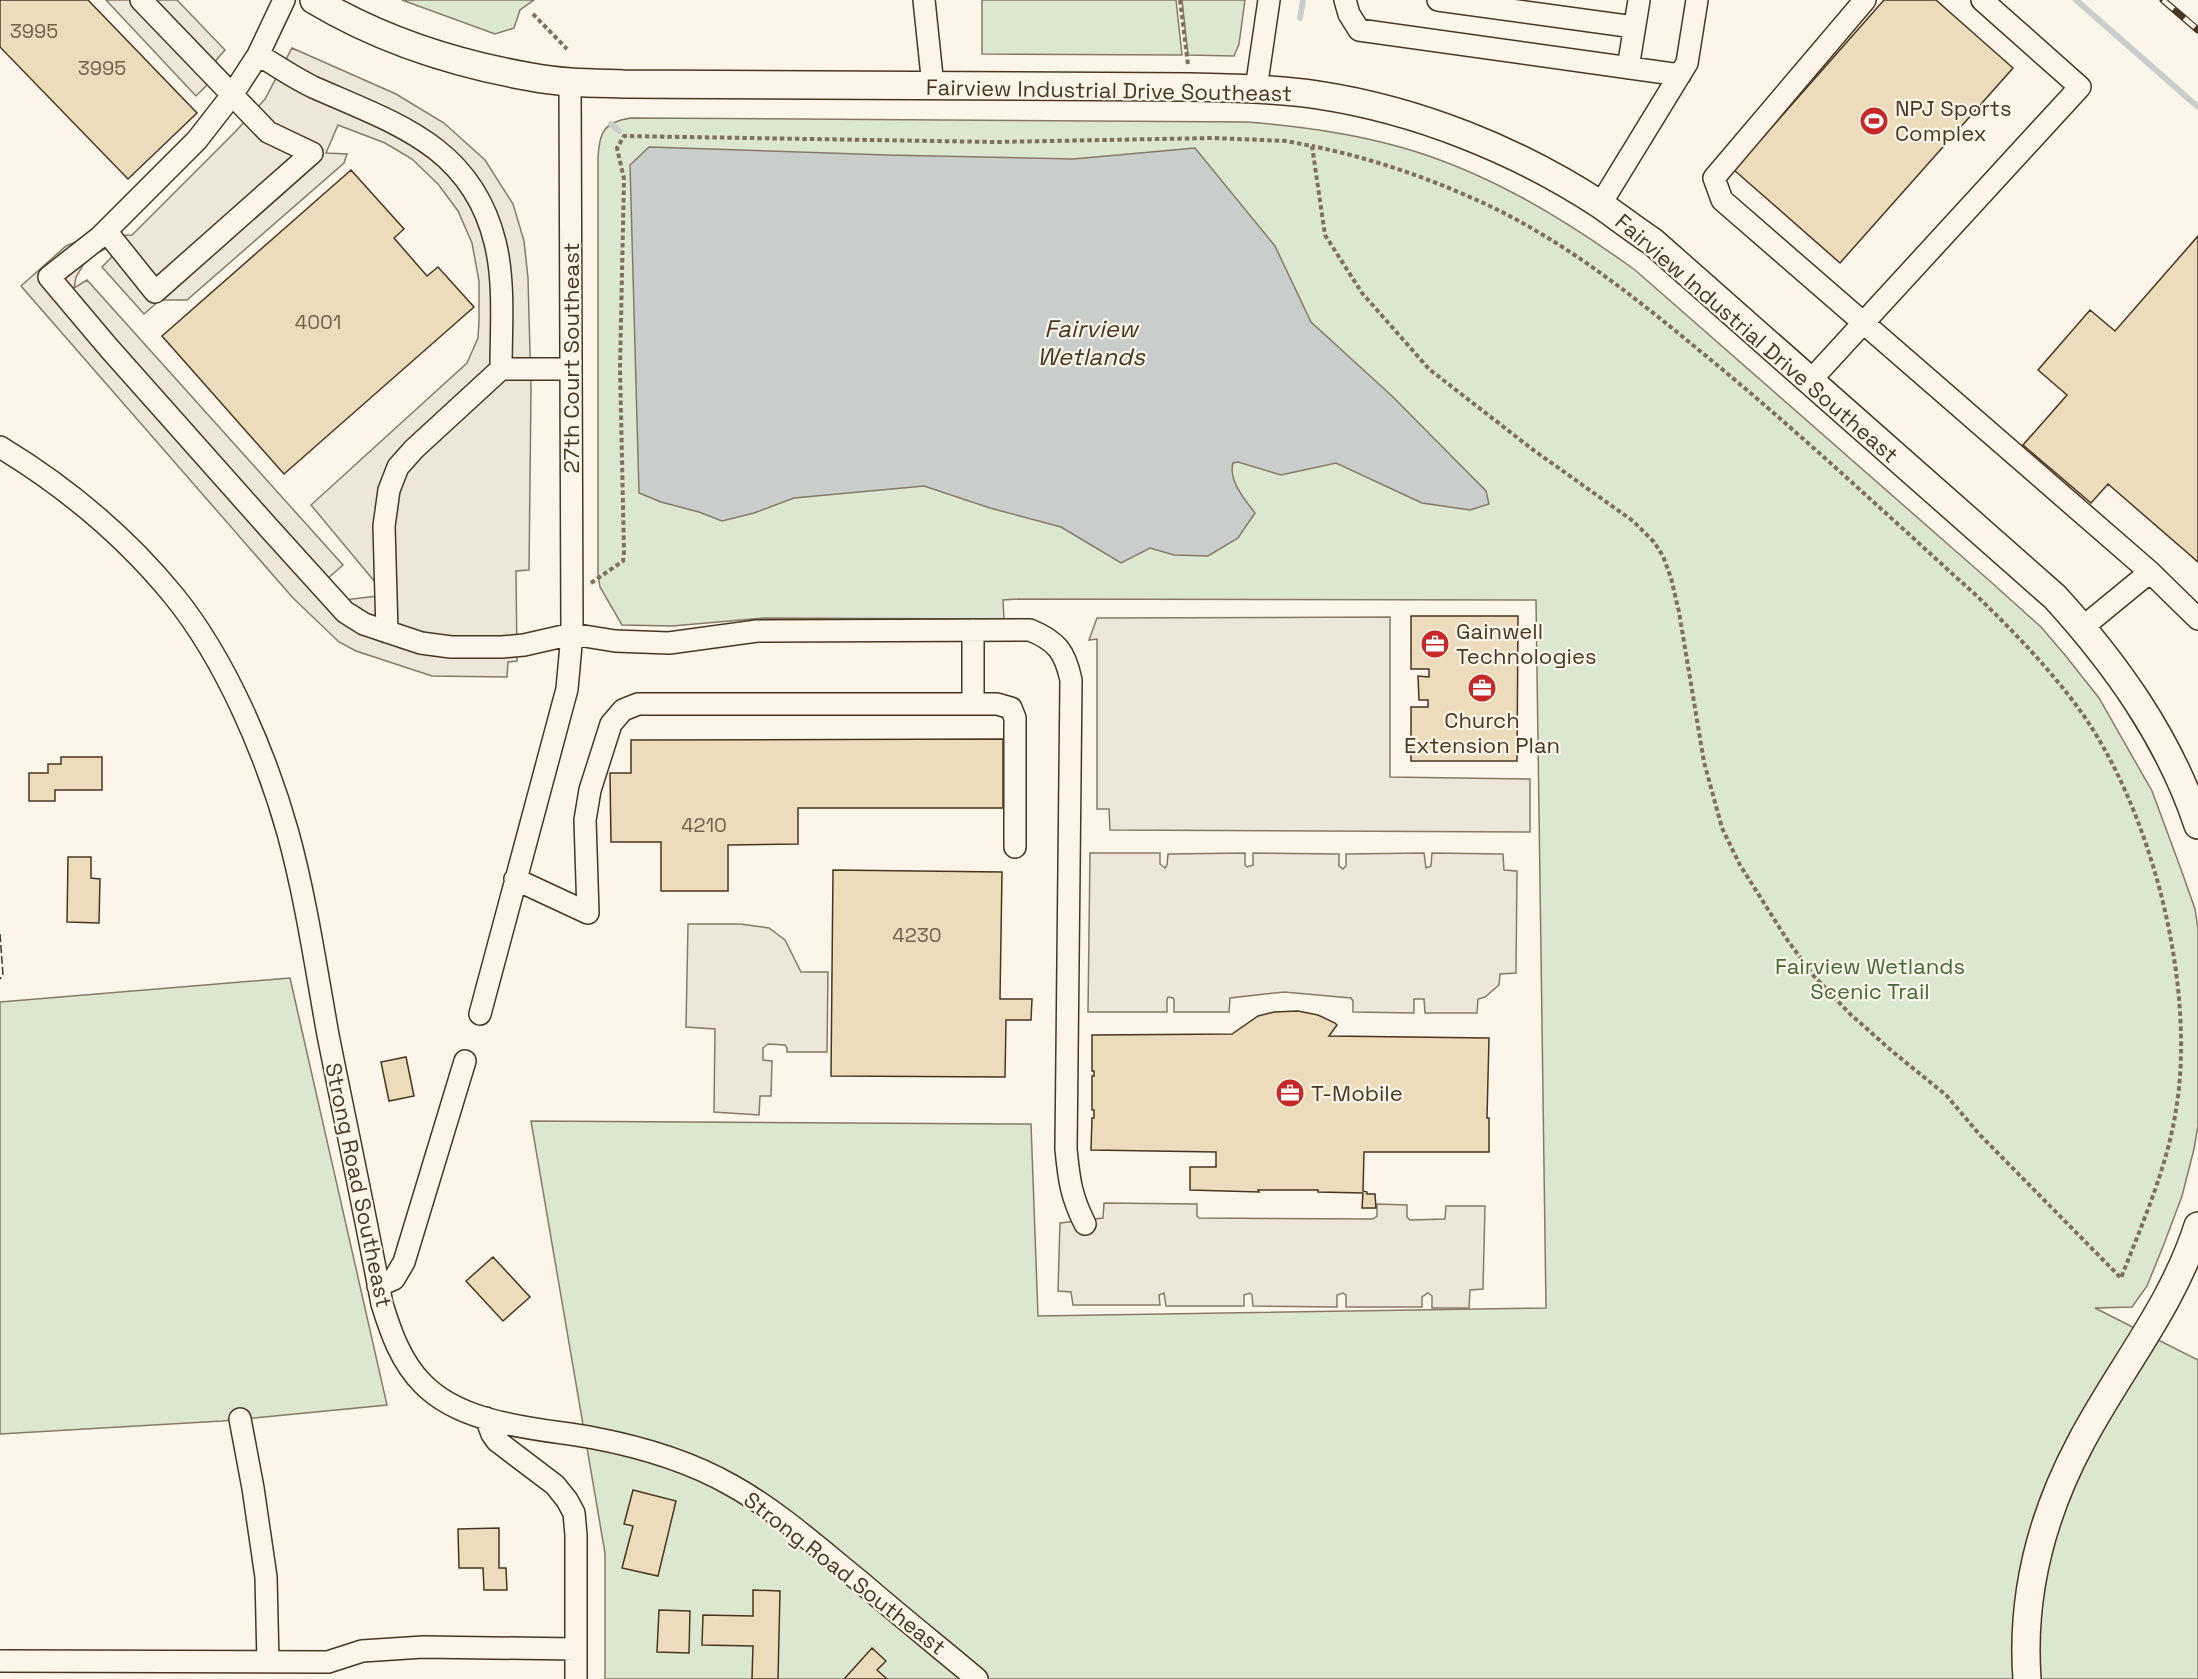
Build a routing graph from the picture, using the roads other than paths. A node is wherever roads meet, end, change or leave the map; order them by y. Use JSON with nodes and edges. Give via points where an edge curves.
{"nodes":[{"id":1,"x":141,"y":0,"type":"edge"},
{"id":2,"x":284,"y":0,"type":"edge"},
{"id":3,"x":314,"y":0,"type":"edge"},
{"id":4,"x":924,"y":0,"type":"edge"},
{"id":5,"x":1269,"y":0,"type":"edge"},
{"id":6,"x":1346,"y":0,"type":"edge"},
{"id":7,"x":1438,"y":0,"type":"edge"},
{"id":8,"x":1639,"y":0,"type":"edge"},
{"id":9,"x":1697,"y":0,"type":"edge"},
{"id":10,"x":1865,"y":0,"type":"edge"},
{"id":11,"x":1982,"y":0,"type":"edge"},
{"id":12,"x":1634,"y":27,"type":"junction"},
{"id":13,"x":258,"y":55,"type":"junction"},
{"id":14,"x":1628,"y":68,"type":"junction"},
{"id":15,"x":1680,"y":75,"type":"junction"},
{"id":16,"x":570,"y":82,"type":"junction"},
{"id":17,"x":933,"y":86,"type":"junction"},
{"id":18,"x":1256,"y":89,"type":"junction"},
{"id":19,"x":232,"y":95,"type":"junction"},
{"id":20,"x":1600,"y":205,"type":"junction"},
{"id":21,"x":106,"y":231,"type":"junction"},
{"id":22,"x":1863,"y":323,"type":"junction"},
{"id":23,"x":501,"y":369,"type":"junction"},
{"id":24,"x":571,"y":369,"type":"junction"},
{"id":25,"x":1810,"y":381,"type":"junction"},
{"id":26,"x":0,"y":447,"type":"edge"},
{"id":27,"x":2150,"y":572,"type":"junction"},
{"id":28,"x":2198,"y":619,"type":"edge"},
{"id":29,"x":2083,"y":627,"type":"junction"},
{"id":30,"x":974,"y":630,"type":"junction"},
{"id":31,"x":387,"y":632,"type":"junction"},
{"id":32,"x":572,"y":634,"type":"junction"},
{"id":33,"x":973,"y":704,"type":"junction"},
{"id":34,"x":2198,"y":825,"type":"edge"},
{"id":35,"x":1014,"y":847,"type":"dead end"},
{"id":36,"x":515,"y":879,"type":"junction"},
{"id":37,"x":480,"y":1014,"type":"dead end"},
{"id":38,"x":465,"y":1061,"type":"dead end"},
{"id":39,"x":1085,"y":1224,"type":"dead end"},
{"id":40,"x":2198,"y":1226,"type":"edge"},
{"id":41,"x":378,"y":1286,"type":"junction"},
{"id":42,"x":486,"y":1418,"type":"junction"},
{"id":43,"x":240,"y":1419,"type":"dead end"},
{"id":44,"x":576,"y":1649,"type":"junction"},
{"id":45,"x":0,"y":1661,"type":"edge"},
{"id":46,"x":268,"y":1662,"type":"junction"},
{"id":47,"x":576,"y":1679,"type":"edge"},
{"id":48,"x":977,"y":1679,"type":"edge"},
{"id":49,"x":2027,"y":1679,"type":"edge"}],
"edges":[{"from":1,"to":19,"type":"street"},
{"from":2,"to":13,"type":"street"},
{"from":3,"to":16,"type":"main road","name":"Fairview Industrial Drive Southeast","via":[[353,21],[434,54]]},
{"from":4,"to":17,"type":"street"},
{"from":5,"to":18,"type":"street"},
{"from":6,"to":14,"type":"street","via":[[1359,30]]},
{"from":7,"to":12,"type":"street"},
{"from":8,"to":12,"type":"street"},
{"from":9,"to":15,"type":"street","via":[[1687,63]]},
{"from":10,"to":22,"type":"street","via":[[1714,178],[1722,200]]},
{"from":11,"to":22,"type":"street","via":[[2080,87]]},
{"from":12,"to":14,"type":"street"},
{"from":13,"to":19,"type":"street"},
{"from":13,"to":23,"type":"street","via":[[310,85],[408,129],[443,153],[468,182],[485,211],[495,244]]},
{"from":14,"to":15,"type":"street"},
{"from":15,"to":20,"type":"street"},
{"from":16,"to":17,"type":"main road","name":"Fairview Industrial Drive Southeast"},
{"from":16,"to":24,"type":"street","name":"27th Court Southeast"},
{"from":17,"to":18,"type":"main road","name":"Fairview Industrial Drive Southeast"},
{"from":18,"to":20,"type":"main road","name":"Fairview Industrial Drive Southeast","via":[[1318,95],[1438,125],[1515,157]]},
{"from":19,"to":21,"type":"street","via":[[197,140]]},
{"from":19,"to":21,"type":"street","via":[[268,132],[312,153],[155,292]]},
{"from":20,"to":25,"type":"main road","name":"Fairview Industrial Drive Southeast","via":[[1653,242]]},
{"from":21,"to":31,"type":"street","via":[[49,277],[345,612]]},
{"from":22,"to":25,"type":"street"},
{"from":22,"to":27,"type":"street"},
{"from":23,"to":24,"type":"street"},
{"from":23,"to":31,"type":"street","via":[[398,467],[389,490],[384,526]]},
{"from":24,"to":32,"type":"street","name":"27th Court Southeast"},
{"from":25,"to":29,"type":"main road","name":"Fairview Industrial Drive Southeast","via":[[2055,597]]},
{"from":26,"to":41,"type":"street","name":"Strong Road Southeast","via":[[51,480],[104,522],[176,598],[230,686],[259,748],[296,868]]},
{"from":27,"to":28,"type":"street"},
{"from":27,"to":29,"type":"street"},
{"from":29,"to":34,"type":"main road","name":"Fairview Industrial Drive Southeast","via":[[2116,668],[2159,736]]},
{"from":30,"to":32,"type":"street","via":[[756,631],[669,643]]},
{"from":30,"to":33,"type":"street"},
{"from":30,"to":39,"type":"street","via":[[1030,630],[1047,638],[1060,650],[1071,680],[1066,1149],[1074,1202]]},
{"from":31,"to":32,"type":"street","via":[[451,647],[524,645]]},
{"from":32,"to":36,"type":"street","name":"27th Court Southeast","via":[[567,689]]},
{"from":33,"to":35,"type":"street","via":[[1011,708],[1015,718]]},
{"from":33,"to":36,"type":"street","via":[[630,707],[611,724],[590,790],[585,820],[588,913]]},
{"from":36,"to":37,"type":"street","name":"27th Court Southeast"},
{"from":38,"to":41,"type":"street","via":[[404,1262],[394,1279]]},
{"from":40,"to":49,"type":"main road","via":[[2177,1280],[2082,1440],[2046,1520],[2030,1588]]},
{"from":41,"to":42,"type":"street","name":"Strong Road Southeast","via":[[400,1354],[423,1385],[458,1408]]},
{"from":42,"to":44,"type":"street","via":[[492,1434],[555,1485],[574,1513]]},
{"from":42,"to":48,"type":"street","name":"Strong Road Southeast","via":[[652,1452],[731,1485],[817,1546]]},
{"from":43,"to":46,"type":"street","via":[[266,1577]]},
{"from":44,"to":46,"type":"street","via":[[423,1647],[362,1651],[328,1662]]},
{"from":44,"to":47,"type":"street"},
{"from":45,"to":46,"type":"street"}]}
